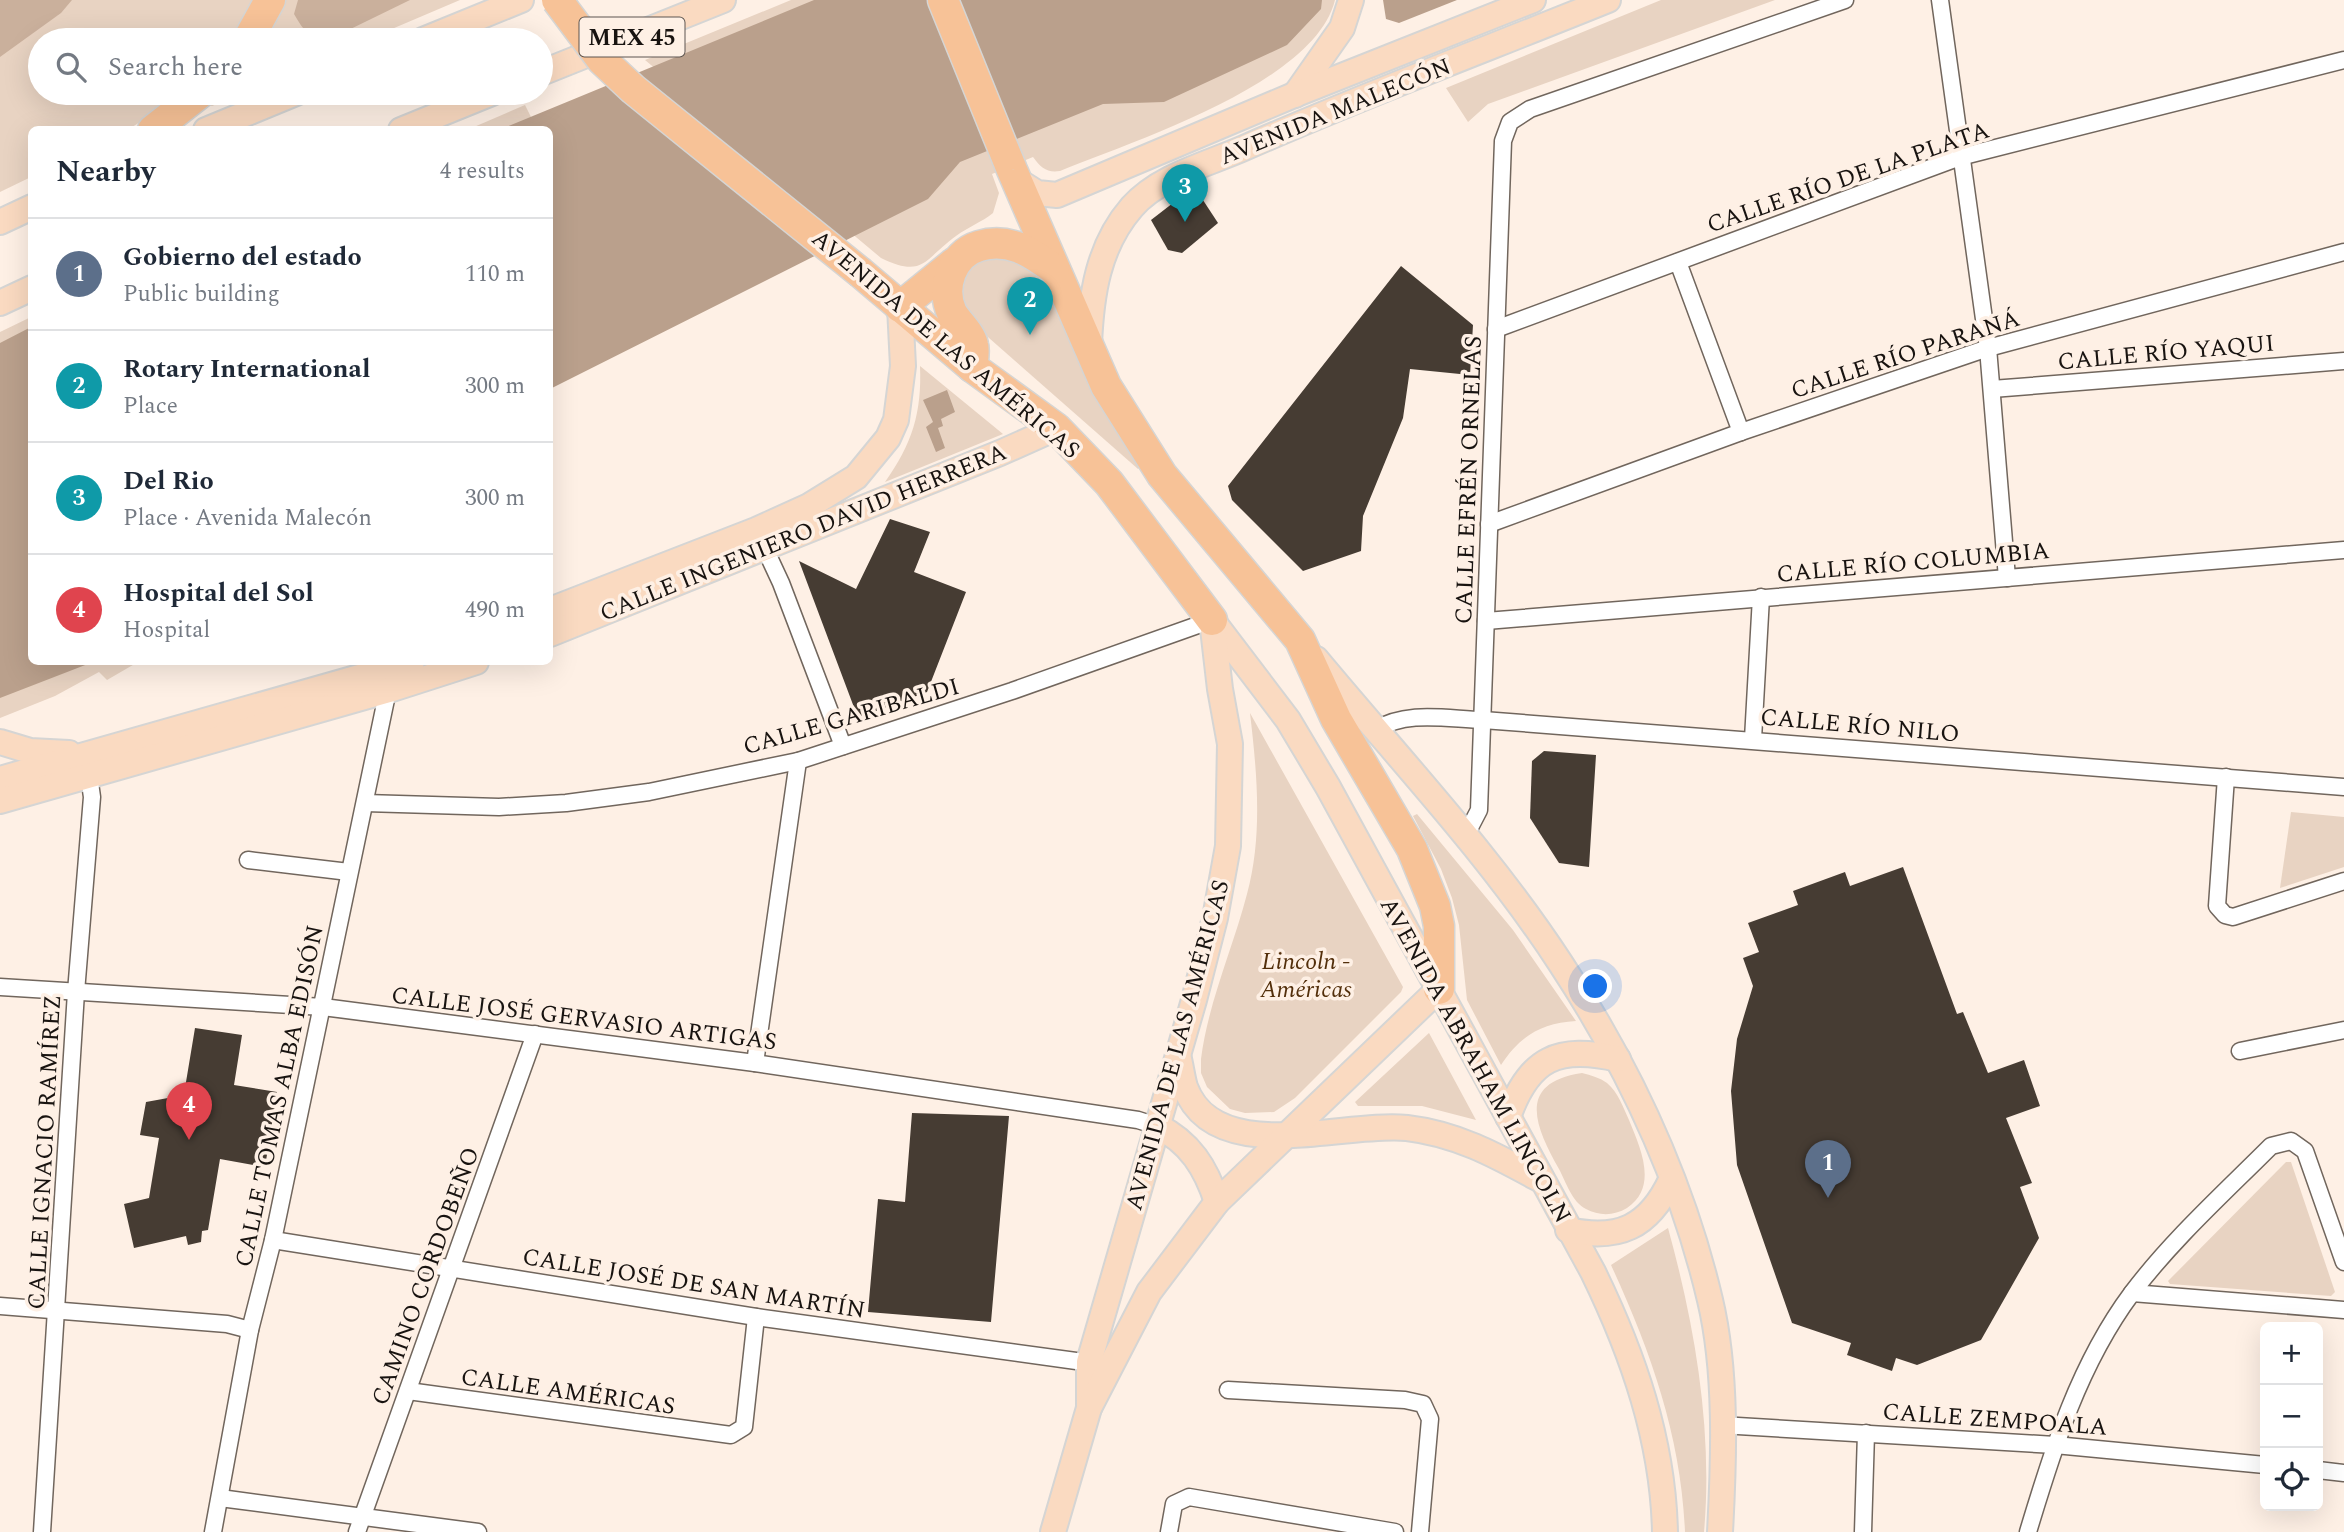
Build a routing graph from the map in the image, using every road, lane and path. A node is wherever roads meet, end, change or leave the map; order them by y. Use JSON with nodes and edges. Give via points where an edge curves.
{"nodes":[{"id":1,"x":270,"y":0,"type":"edge"},
{"id":2,"x":521,"y":0,"type":"edge"},
{"id":3,"x":557,"y":0,"type":"edge"},
{"id":4,"x":723,"y":0,"type":"edge"},
{"id":5,"x":943,"y":0,"type":"edge"},
{"id":6,"x":1351,"y":0,"type":"edge"},
{"id":7,"x":1533,"y":0,"type":"edge"},
{"id":8,"x":1608,"y":0,"type":"edge"},
{"id":9,"x":1845,"y":0,"type":"edge"},
{"id":10,"x":1940,"y":0,"type":"edge"},
{"id":11,"x":255,"y":28,"type":"edge"},
{"id":12,"x":452,"y":28,"type":"edge"},
{"id":13,"x":2344,"y":60,"type":"edge"},
{"id":14,"x":553,"y":68,"type":"edge"},
{"id":15,"x":1294,"y":95,"type":"junction"},
{"id":16,"x":185,"y":105,"type":"edge"},
{"id":17,"x":267,"y":105,"type":"edge"},
{"id":18,"x":462,"y":105,"type":"edge"},
{"id":19,"x":158,"y":126,"type":"edge"},
{"id":20,"x":216,"y":126,"type":"edge"},
{"id":21,"x":411,"y":126,"type":"edge"},
{"id":22,"x":1960,"y":157,"type":"junction"},
{"id":23,"x":1015,"y":176,"type":"junction"},
{"id":24,"x":28,"y":209,"type":"edge"},
{"id":25,"x":0,"y":222,"type":"edge"},
{"id":26,"x":2344,"y":252,"type":"edge"},
{"id":27,"x":1678,"y":261,"type":"junction"},
{"id":28,"x":954,"y":263,"type":"junction"},
{"id":29,"x":1054,"y":269,"type":"junction"},
{"id":30,"x":28,"y":290,"type":"edge"},
{"id":31,"x":0,"y":303,"type":"edge"},
{"id":32,"x":900,"y":307,"type":"junction"},
{"id":33,"x":1496,"y":329,"type":"junction"},
{"id":34,"x":1987,"y":348,"type":"junction"},
{"id":35,"x":1089,"y":349,"type":"junction"},
{"id":36,"x":2344,"y":361,"type":"edge"},
{"id":37,"x":972,"y":367,"type":"junction"},
{"id":38,"x":1992,"y":389,"type":"junction"},
{"id":39,"x":1056,"y":428,"type":"junction"},
{"id":40,"x":1741,"y":432,"type":"junction"},
{"id":41,"x":1162,"y":475,"type":"junction"},
{"id":42,"x":1109,"y":483,"type":"junction"},
{"id":43,"x":814,"y":516,"type":"junction"},
{"id":44,"x":1489,"y":524,"type":"junction"},
{"id":45,"x":761,"y":539,"type":"junction"},
{"id":46,"x":2344,"y":550,"type":"edge"},
{"id":47,"x":2007,"y":578,"type":"junction"},
{"id":48,"x":1761,"y":597,"type":"junction"},
{"id":49,"x":553,"y":609,"type":"edge"},
{"id":50,"x":1212,"y":620,"type":"junction"},
{"id":51,"x":1486,"y":621,"type":"junction"},
{"id":52,"x":553,"y":633,"type":"edge"},
{"id":53,"x":1300,"y":640,"type":"junction"},
{"id":54,"x":408,"y":665,"type":"edge"},
{"id":55,"x":462,"y":665,"type":"edge"},
{"id":56,"x":389,"y":680,"type":"junction"},
{"id":57,"x":1483,"y":720,"type":"junction"},
{"id":58,"x":1375,"y":730,"type":"junction"},
{"id":59,"x":1753,"y":738,"type":"junction"},
{"id":60,"x":0,"y":742,"type":"edge"},
{"id":61,"x":843,"y":746,"type":"junction"},
{"id":62,"x":101,"y":751,"type":"junction"},
{"id":63,"x":798,"y":761,"type":"junction"},
{"id":64,"x":89,"y":776,"type":"junction"},
{"id":65,"x":2226,"y":777,"type":"junction"},
{"id":66,"x":0,"y":779,"type":"edge"},
{"id":67,"x":2344,"y":787,"type":"edge"},
{"id":68,"x":0,"y":801,"type":"edge"},
{"id":69,"x":365,"y":803,"type":"junction"},
{"id":70,"x":1465,"y":837,"type":"junction"},
{"id":71,"x":248,"y":860,"type":"dead end"},
{"id":72,"x":349,"y":872,"type":"junction"},
{"id":73,"x":2344,"y":881,"type":"edge"},
{"id":74,"x":0,"y":987,"type":"edge"},
{"id":75,"x":1439,"y":989,"type":"junction"},
{"id":76,"x":76,"y":992,"type":"junction"},
{"id":77,"x":323,"y":1007,"type":"junction"},
{"id":78,"x":2344,"y":1030,"type":"edge"},
{"id":79,"x":535,"y":1034,"type":"junction"},
{"id":80,"x":2240,"y":1051,"type":"dead end"},
{"id":81,"x":1178,"y":1053,"type":"junction"},
{"id":82,"x":1618,"y":1059,"type":"junction"},
{"id":83,"x":755,"y":1063,"type":"junction"},
{"id":84,"x":1508,"y":1117,"type":"junction"},
{"id":85,"x":1157,"y":1126,"type":"junction"},
{"id":86,"x":1286,"y":1135,"type":"junction"},
{"id":87,"x":1541,"y":1180,"type":"junction"},
{"id":88,"x":1671,"y":1180,"type":"junction"},
{"id":89,"x":1217,"y":1202,"type":"junction"},
{"id":90,"x":1568,"y":1230,"type":"junction"},
{"id":91,"x":273,"y":1240,"type":"junction"},
{"id":92,"x":2344,"y":1262,"type":"edge"},
{"id":93,"x":453,"y":1268,"type":"junction"},
{"id":94,"x":2132,"y":1293,"type":"junction"},
{"id":95,"x":0,"y":1306,"type":"edge"},
{"id":96,"x":58,"y":1310,"type":"junction"},
{"id":97,"x":2344,"y":1310,"type":"edge"},
{"id":98,"x":756,"y":1317,"type":"junction"},
{"id":99,"x":250,"y":1330,"type":"junction"},
{"id":100,"x":1099,"y":1365,"type":"junction"},
{"id":101,"x":1228,"y":1390,"type":"dead end"},
{"id":102,"x":408,"y":1391,"type":"junction"},
{"id":103,"x":1721,"y":1425,"type":"junction"},
{"id":104,"x":1866,"y":1433,"type":"junction"},
{"id":105,"x":2054,"y":1445,"type":"junction"},
{"id":106,"x":2260,"y":1465,"type":"edge"},
{"id":107,"x":2323,"y":1471,"type":"edge"},
{"id":108,"x":2344,"y":1473,"type":"edge"},
{"id":109,"x":220,"y":1498,"type":"junction"},
{"id":110,"x":363,"y":1515,"type":"junction"},
{"id":111,"x":43,"y":1532,"type":"edge"},
{"id":112,"x":213,"y":1532,"type":"edge"},
{"id":113,"x":357,"y":1532,"type":"edge"},
{"id":114,"x":478,"y":1532,"type":"edge"},
{"id":115,"x":1053,"y":1532,"type":"edge"},
{"id":116,"x":1169,"y":1532,"type":"edge"},
{"id":117,"x":1395,"y":1532,"type":"edge"},
{"id":118,"x":1420,"y":1532,"type":"edge"},
{"id":119,"x":1665,"y":1532,"type":"edge"},
{"id":120,"x":1720,"y":1532,"type":"edge"},
{"id":121,"x":1863,"y":1532,"type":"edge"},
{"id":122,"x":2028,"y":1532,"type":"edge"}],
"edges":[{"from":1,"to":11,"type":"highway"},
{"from":2,"to":12,"type":"main road"},
{"from":3,"to":32,"type":"highway","name":"AVENIDA DE LAS AMÉRICAS","bridge":true,"via":[[602,60],[633,89]]},
{"from":4,"to":14,"type":"main road","number":"MEX 45"},
{"from":5,"to":23,"type":"highway"},
{"from":6,"to":15,"type":"main road","via":[[1342,28]]},
{"from":7,"to":15,"type":"main road","name":"AVENIDA MALECÓN"},
{"from":8,"to":35,"type":"main road","name":"AVENIDA MALECÓN","via":[[1268,137],[1152,189],[1116,226],[1105,247],[1091,308]]},
{"from":9,"to":33,"type":"street","name":"CALLE EFRÉN ORNELAS","via":[[1530,108],[1510,122],[1503,141]]},
{"from":10,"to":22,"type":"street"},
{"from":13,"to":22,"type":"street","name":"CALLE RÍO DE LA PLATA"},
{"from":15,"to":23,"type":"main road","name":"AVENIDA MALECÓN","via":[[1057,195],[1037,193]]},
{"from":16,"to":19,"type":"highway"},
{"from":17,"to":20,"type":"main road"},
{"from":18,"to":21,"type":"main road"},
{"from":22,"to":27,"type":"street","name":"CALLE RÍO DE LA PLATA"},
{"from":22,"to":34,"type":"street"},
{"from":23,"to":29,"type":"highway"},
{"from":24,"to":25,"type":"main road"},
{"from":26,"to":34,"type":"street","name":"CALLE RÍO PARANÁ"},
{"from":27,"to":33,"type":"street","name":"CALLE RÍO DE LA PLATA"},
{"from":27,"to":40,"type":"street"},
{"from":28,"to":29,"type":"highway","via":[[974,247],[1005,243],[1027,250]]},
{"from":28,"to":32,"type":"highway"},
{"from":28,"to":37,"type":"highway","via":[[948,300],[974,344]]},
{"from":29,"to":35,"type":"highway"},
{"from":30,"to":31,"type":"main road"},
{"from":32,"to":37,"type":"highway","name":"AVENIDA DE LAS AMÉRICAS"},
{"from":32,"to":43,"type":"main road","name":"CALLE INGENIERO DAVID HERRERA","via":[[903,366],[896,419],[888,438],[856,477]]},
{"from":33,"to":44,"type":"street","name":"CALLE EFRÉN ORNELAS"},
{"from":34,"to":38,"type":"street"},
{"from":34,"to":40,"type":"street","name":"CALLE RÍO PARANÁ"},
{"from":35,"to":41,"type":"highway","via":[[1106,386]]},
{"from":36,"to":38,"type":"street","name":"CALLE RÍO YAQUI"},
{"from":37,"to":39,"type":"highway","name":"AVENIDA DE LAS AMÉRICAS"},
{"from":38,"to":47,"type":"street"},
{"from":39,"to":42,"type":"highway","name":"AVENIDA DE LAS AMÉRICAS"},
{"from":39,"to":43,"type":"main road","name":"CALLE INGENIERO DAVID HERRERA"},
{"from":40,"to":44,"type":"street","name":"CALLE RÍO PARANÁ"},
{"from":41,"to":42,"type":"highway","via":[[1135,485]]},
{"from":41,"to":53,"type":"highway"},
{"from":42,"to":50,"type":"highway","name":"AVENIDA DE LAS AMÉRICAS"},
{"from":43,"to":45,"type":"main road","name":"CALLE INGENIERO DAVID HERRERA"},
{"from":44,"to":51,"type":"street","name":"CALLE EFRÉN ORNELAS"},
{"from":45,"to":49,"type":"main road","name":"CALLE INGENIERO DAVID HERRERA"},
{"from":45,"to":52,"type":"main road","name":"CALLE INGENIERO DAVID HERRERA"},
{"from":45,"to":61,"type":"street"},
{"from":46,"to":47,"type":"street","name":"CALLE RÍO COLUMBIA"},
{"from":47,"to":48,"type":"street","name":"CALLE RÍO COLUMBIA"},
{"from":48,"to":51,"type":"street","name":"CALLE RÍO COLUMBIA"},
{"from":48,"to":59,"type":"street"},
{"from":50,"to":61,"type":"street","name":"CALLE GARIBALDI"},
{"from":50,"to":75,"type":"main road","name":"AVENIDA ABRAHAM LINCOLN","via":[[1288,720]]},
{"from":50,"to":81,"type":"main road","name":"AVENIDA DE LAS AMÉRICAS","via":[[1230,744],[1228,846],[1215,918]]},
{"from":51,"to":57,"type":"street","name":"CALLE EFRÉN ORNELAS"},
{"from":53,"to":58,"type":"main road"},
{"from":53,"to":75,"type":"highway","via":[[1336,719],[1421,869],[1439,926]]},
{"from":54,"to":56,"type":"main road"},
{"from":55,"to":56,"type":"main road"},
{"from":56,"to":62,"type":"main road"},
{"from":56,"to":64,"type":"main road"},
{"from":56,"to":69,"type":"street","name":"CALLE TOMAS ALBA EDISÓN"},
{"from":57,"to":58,"type":"street","name":"CALLE RÍO NILO","via":[[1405,717]]},
{"from":57,"to":59,"type":"street","name":"CALLE RÍO NILO"},
{"from":57,"to":70,"type":"street","name":"CALLE EFRÉN ORNELAS","via":[[1479,810]]},
{"from":58,"to":70,"type":"main road"},
{"from":59,"to":65,"type":"street","name":"CALLE RÍO NILO"},
{"from":60,"to":62,"type":"main road","via":[[52,753]]},
{"from":61,"to":63,"type":"street","name":"CALLE GARIBALDI"},
{"from":62,"to":66,"type":"main road"},
{"from":63,"to":69,"type":"street","name":"CALLE GARIBALDI","via":[[649,792],[566,803],[499,807]]},
{"from":63,"to":83,"type":"street"},
{"from":64,"to":68,"type":"main road"},
{"from":64,"to":76,"type":"street","name":"CALLE IGNACIO RAMÍREZ","via":[[92,797]]},
{"from":65,"to":67,"type":"street","name":"CALLE RÍO NILO"},
{"from":65,"to":73,"type":"street","via":[[2217,906],[2225,915],[2233,917]]},
{"from":69,"to":72,"type":"street","name":"CALLE TOMAS ALBA EDISÓN"},
{"from":70,"to":82,"type":"main road","via":[[1562,964]]},
{"from":71,"to":72,"type":"street"},
{"from":72,"to":77,"type":"street","name":"CALLE TOMAS ALBA EDISÓN"},
{"from":74,"to":76,"type":"street","name":"CALLE JOSÉ GERVASIO ARTIGAS"},
{"from":75,"to":84,"type":"main road","name":"AVENIDA ABRAHAM LINCOLN"},
{"from":75,"to":86,"type":"main road","name":"AVENIDA DE LAS AMÉRICAS"},
{"from":76,"to":77,"type":"street","name":"CALLE JOSÉ GERVASIO ARTIGAS"},
{"from":76,"to":96,"type":"street","name":"CALLE IGNACIO RAMÍREZ"},
{"from":77,"to":79,"type":"street","name":"CALLE JOSÉ GERVASIO ARTIGAS"},
{"from":77,"to":91,"type":"street","name":"CALLE TOMAS ALBA EDISÓN"},
{"from":78,"to":80,"type":"street"},
{"from":79,"to":83,"type":"street","name":"CALLE JOSÉ GERVASIO ARTIGAS"},
{"from":79,"to":93,"type":"street","name":"CAMINO CORDOBEÑO"},
{"from":81,"to":85,"type":"main road","name":"AVENIDA DE LAS AMÉRICAS"},
{"from":81,"to":86,"type":"main road","via":[[1186,1088],[1208,1118],[1240,1133]]},
{"from":82,"to":84,"type":"main road","via":[[1573,1052],[1548,1059],[1529,1073]]},
{"from":82,"to":88,"type":"main road"},
{"from":83,"to":85,"type":"street","name":"CALLE JOSÉ GERVASIO ARTIGAS"},
{"from":84,"to":87,"type":"main road","name":"AVENIDA ABRAHAM LINCOLN"},
{"from":85,"to":89,"type":"main road","via":[[1192,1151]]},
{"from":85,"to":100,"type":"main road","name":"AVENIDA DE LAS AMÉRICAS"},
{"from":86,"to":87,"type":"main road","via":[[1376,1127],[1441,1133],[1479,1146]]},
{"from":86,"to":89,"type":"main road","name":"AVENIDA DE LAS AMÉRICAS"},
{"from":87,"to":90,"type":"main road","name":"AVENIDA ABRAHAM LINCOLN"},
{"from":88,"to":90,"type":"main road","via":[[1660,1203],[1642,1221],[1619,1232],[1594,1236]]},
{"from":88,"to":103,"type":"main road","via":[[1710,1300],[1720,1362]]},
{"from":89,"to":100,"type":"main road","name":"AVENIDA DE LAS AMÉRICAS"},
{"from":90,"to":119,"type":"main road","name":"AVENIDA ABRAHAM LINCOLN","via":[[1615,1318],[1639,1380],[1654,1438]]},
{"from":91,"to":93,"type":"street","name":"CALLE JOSÉ DE SAN MARTÍN"},
{"from":91,"to":99,"type":"street","name":"CALLE TOMAS ALBA EDISÓN"},
{"from":92,"to":94,"type":"street","via":[[2305,1151],[2291,1141],[2271,1146]]},
{"from":93,"to":98,"type":"street","name":"CALLE JOSÉ DE SAN MARTÍN"},
{"from":93,"to":102,"type":"street","name":"CAMINO CORDOBEÑO"},
{"from":94,"to":97,"type":"street"},
{"from":94,"to":105,"type":"street","via":[[2102,1339]]},
{"from":95,"to":96,"type":"street"},
{"from":96,"to":99,"type":"street","via":[[227,1324]]},
{"from":96,"to":111,"type":"street","name":"CALLE IGNACIO RAMÍREZ"},
{"from":98,"to":100,"type":"street","name":"CALLE JOSÉ DE SAN MARTÍN"},
{"from":98,"to":102,"type":"street","name":"CALLE AMÉRICAS","via":[[744,1427],[738,1433],[721,1436]]},
{"from":99,"to":109,"type":"street","name":"CALLE TOMAS ALBA EDISÓN"},
{"from":100,"to":115,"type":"main road","name":"AVENIDA DE LAS AMÉRICAS"},
{"from":101,"to":118,"type":"street","via":[[1423,1404],[1430,1419]]},
{"from":102,"to":110,"type":"street","name":"CAMINO CORDOBEÑO"},
{"from":103,"to":104,"type":"street","name":"CALLE ZEMPOALA"},
{"from":103,"to":120,"type":"main road"},
{"from":104,"to":105,"type":"street","name":"CALLE ZEMPOALA"},
{"from":104,"to":121,"type":"street"},
{"from":105,"to":106,"type":"street","name":"CALLE ZEMPOALA"},
{"from":105,"to":122,"type":"street"},
{"from":107,"to":108,"type":"street"},
{"from":109,"to":110,"type":"street"},
{"from":109,"to":112,"type":"street","name":"CALLE TOMAS ALBA EDISÓN"},
{"from":110,"to":113,"type":"street","name":"CAMINO CORDOBEÑO"},
{"from":110,"to":114,"type":"street"},
{"from":116,"to":117,"type":"street","via":[[1174,1504],[1189,1496]]}]}
